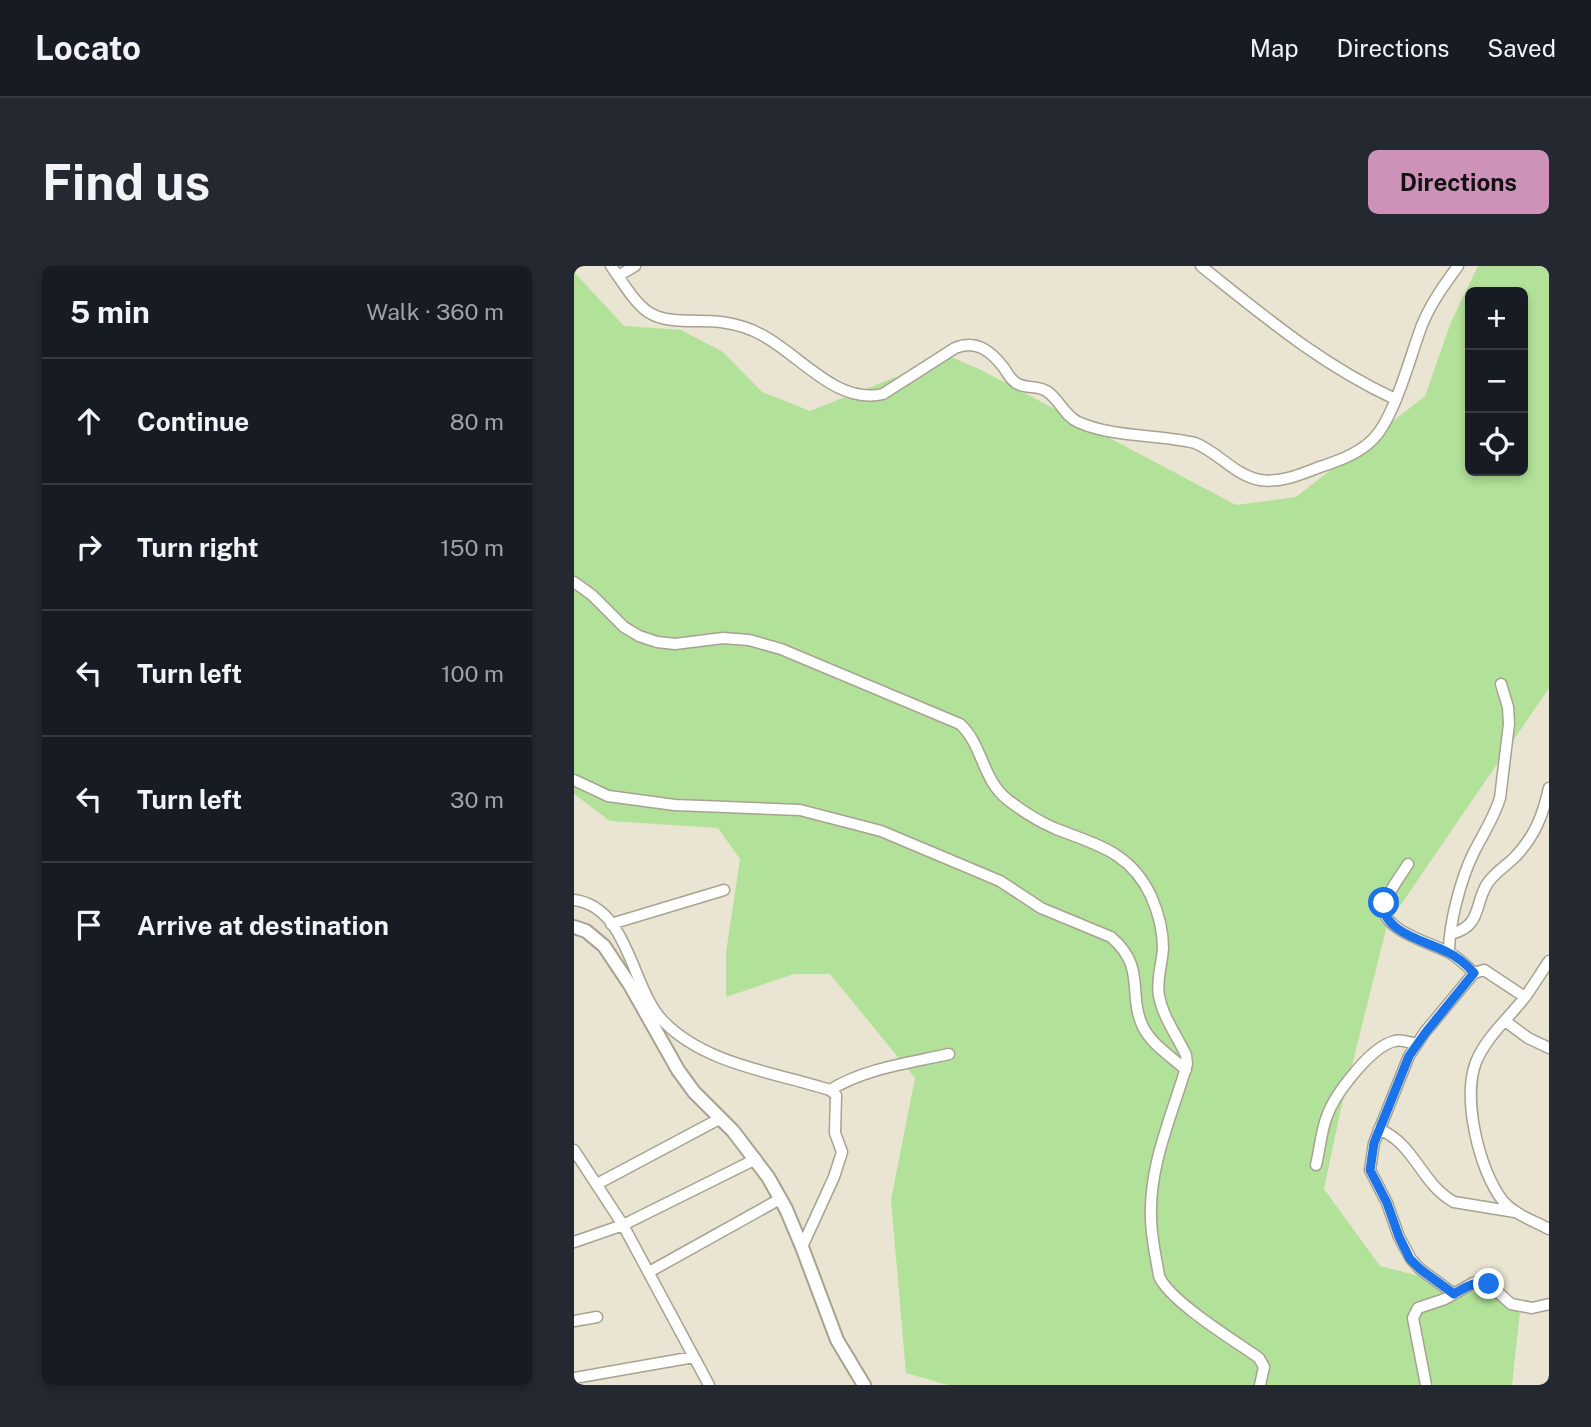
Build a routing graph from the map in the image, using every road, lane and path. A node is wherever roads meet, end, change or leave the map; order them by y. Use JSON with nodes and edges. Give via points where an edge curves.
{"nodes":[{"id":1,"x":611,"y":266,"type":"edge"},
{"id":2,"x":635,"y":266,"type":"edge"},
{"id":3,"x":1201,"y":266,"type":"edge"},
{"id":4,"x":1458,"y":266,"type":"edge"},
{"id":5,"x":618,"y":276,"type":"junction"},
{"id":6,"x":1395,"y":399,"type":"junction"},
{"id":7,"x":574,"y":582,"type":"edge"},
{"id":8,"x":1501,"y":684,"type":"dead end"},
{"id":9,"x":574,"y":780,"type":"edge"},
{"id":10,"x":1549,"y":788,"type":"edge"},
{"id":11,"x":1408,"y":864,"type":"dead end"},
{"id":12,"x":724,"y":890,"type":"dead end"},
{"id":13,"x":574,"y":900,"type":"edge"},
{"id":14,"x":611,"y":924,"type":"junction"},
{"id":15,"x":574,"y":927,"type":"edge"},
{"id":16,"x":1451,"y":934,"type":"junction"},
{"id":17,"x":1449,"y":952,"type":"junction"},
{"id":18,"x":1549,"y":961,"type":"edge"},
{"id":19,"x":1474,"y":973,"type":"junction"},
{"id":20,"x":1525,"y":997,"type":"junction"},
{"id":21,"x":1505,"y":1021,"type":"junction"},
{"id":22,"x":1417,"y":1044,"type":"junction"},
{"id":23,"x":1549,"y":1048,"type":"edge"},
{"id":24,"x":948,"y":1054,"type":"dead end"},
{"id":25,"x":1186,"y":1070,"type":"junction"},
{"id":26,"x":830,"y":1090,"type":"junction"},
{"id":27,"x":721,"y":1118,"type":"junction"},
{"id":28,"x":1379,"y":1129,"type":"junction"},
{"id":29,"x":574,"y":1150,"type":"edge"},
{"id":30,"x":756,"y":1159,"type":"junction"},
{"id":31,"x":1317,"y":1165,"type":"dead end"},
{"id":32,"x":597,"y":1185,"type":"junction"},
{"id":33,"x":780,"y":1199,"type":"junction"},
{"id":34,"x":1516,"y":1212,"type":"junction"},
{"id":35,"x":623,"y":1225,"type":"junction"},
{"id":36,"x":1549,"y":1229,"type":"edge"},
{"id":37,"x":574,"y":1242,"type":"edge"},
{"id":38,"x":802,"y":1247,"type":"junction"},
{"id":39,"x":649,"y":1272,"type":"junction"},
{"id":40,"x":1454,"y":1294,"type":"junction"},
{"id":41,"x":1549,"y":1304,"type":"edge"},
{"id":42,"x":597,"y":1317,"type":"dead end"},
{"id":43,"x":574,"y":1321,"type":"edge"},
{"id":44,"x":694,"y":1357,"type":"junction"},
{"id":45,"x":574,"y":1378,"type":"edge"},
{"id":46,"x":709,"y":1385,"type":"edge"},
{"id":47,"x":864,"y":1385,"type":"edge"},
{"id":48,"x":1260,"y":1385,"type":"edge"},
{"id":49,"x":1426,"y":1385,"type":"edge"}],
"edges":[{"from":1,"to":5,"type":"street"},
{"from":2,"to":5,"type":"street"},
{"from":3,"to":6,"type":"street","via":[[1304,347]]},
{"from":4,"to":6,"type":"street","via":[[1437,293]]},
{"from":5,"to":6,"type":"street","via":[[647,311],[660,318],[742,327],[785,350],[813,374],[871,397],[955,348],[975,345],[996,358],[1014,382],[1050,394],[1076,422],[1195,443],[1258,479],[1289,478],[1356,452],[1379,433]]},
{"from":7,"to":25,"type":"street","via":[[639,636],[675,644],[749,640],[960,724],[973,740],[990,782],[1008,801],[1052,827],[1123,858],[1137,873],[1161,929],[1160,999],[1186,1055]]},
{"from":8,"to":16,"type":"street","via":[[1509,724],[1500,798],[1465,872]]},
{"from":9,"to":25,"type":"street","via":[[621,798],[800,810],[836,818],[881,831],[1000,881],[1041,908],[1119,944],[1136,977],[1143,1026]]},
{"from":10,"to":16,"type":"street","via":[[1537,829],[1485,886],[1472,922]]},
{"from":11,"to":17,"type":"street","via":[[1384,903],[1387,918],[1406,933]]},
{"from":12,"to":14,"type":"street"},
{"from":13,"to":14,"type":"street","via":[[594,906]]},
{"from":14,"to":26,"type":"street","via":[[660,1018],[684,1039],[717,1056]]},
{"from":15,"to":27,"type":"street","via":[[604,946],[678,1070]]},
{"from":16,"to":17,"type":"street"},
{"from":17,"to":19,"type":"street"},
{"from":18,"to":20,"type":"street"},
{"from":19,"to":20,"type":"street","via":[[1484,970]]},
{"from":19,"to":22,"type":"street"},
{"from":20,"to":21,"type":"street"},
{"from":21,"to":23,"type":"street"},
{"from":21,"to":34,"type":"street","via":[[1477,1061],[1470,1102],[1494,1187]]},
{"from":22,"to":28,"type":"street"},
{"from":22,"to":31,"type":"street","via":[[1396,1040],[1356,1070],[1329,1110]]},
{"from":24,"to":26,"type":"street","via":[[868,1072]]},
{"from":25,"to":48,"type":"street","via":[[1152,1194],[1159,1276],[1178,1299],[1259,1358],[1264,1367]]},
{"from":26,"to":38,"type":"street","via":[[838,1100],[834,1127],[842,1152]]},
{"from":27,"to":30,"type":"street"},
{"from":27,"to":32,"type":"street"},
{"from":28,"to":34,"type":"street","via":[[1401,1142],[1433,1185],[1454,1202]]},
{"from":28,"to":40,"type":"street","via":[[1370,1170],[1399,1237],[1410,1259]]},
{"from":29,"to":32,"type":"street"},
{"from":30,"to":33,"type":"street"},
{"from":30,"to":35,"type":"street"},
{"from":32,"to":35,"type":"street"},
{"from":33,"to":38,"type":"street"},
{"from":33,"to":39,"type":"street"},
{"from":34,"to":36,"type":"street"},
{"from":35,"to":37,"type":"street"},
{"from":35,"to":39,"type":"street"},
{"from":38,"to":47,"type":"street","via":[[833,1331]]},
{"from":39,"to":44,"type":"street"},
{"from":40,"to":41,"type":"street","via":[[1483,1282],[1511,1304],[1532,1308]]},
{"from":40,"to":49,"type":"street","via":[[1415,1311]]},
{"from":42,"to":43,"type":"street"},
{"from":44,"to":45,"type":"street"},
{"from":44,"to":46,"type":"street"}]}
